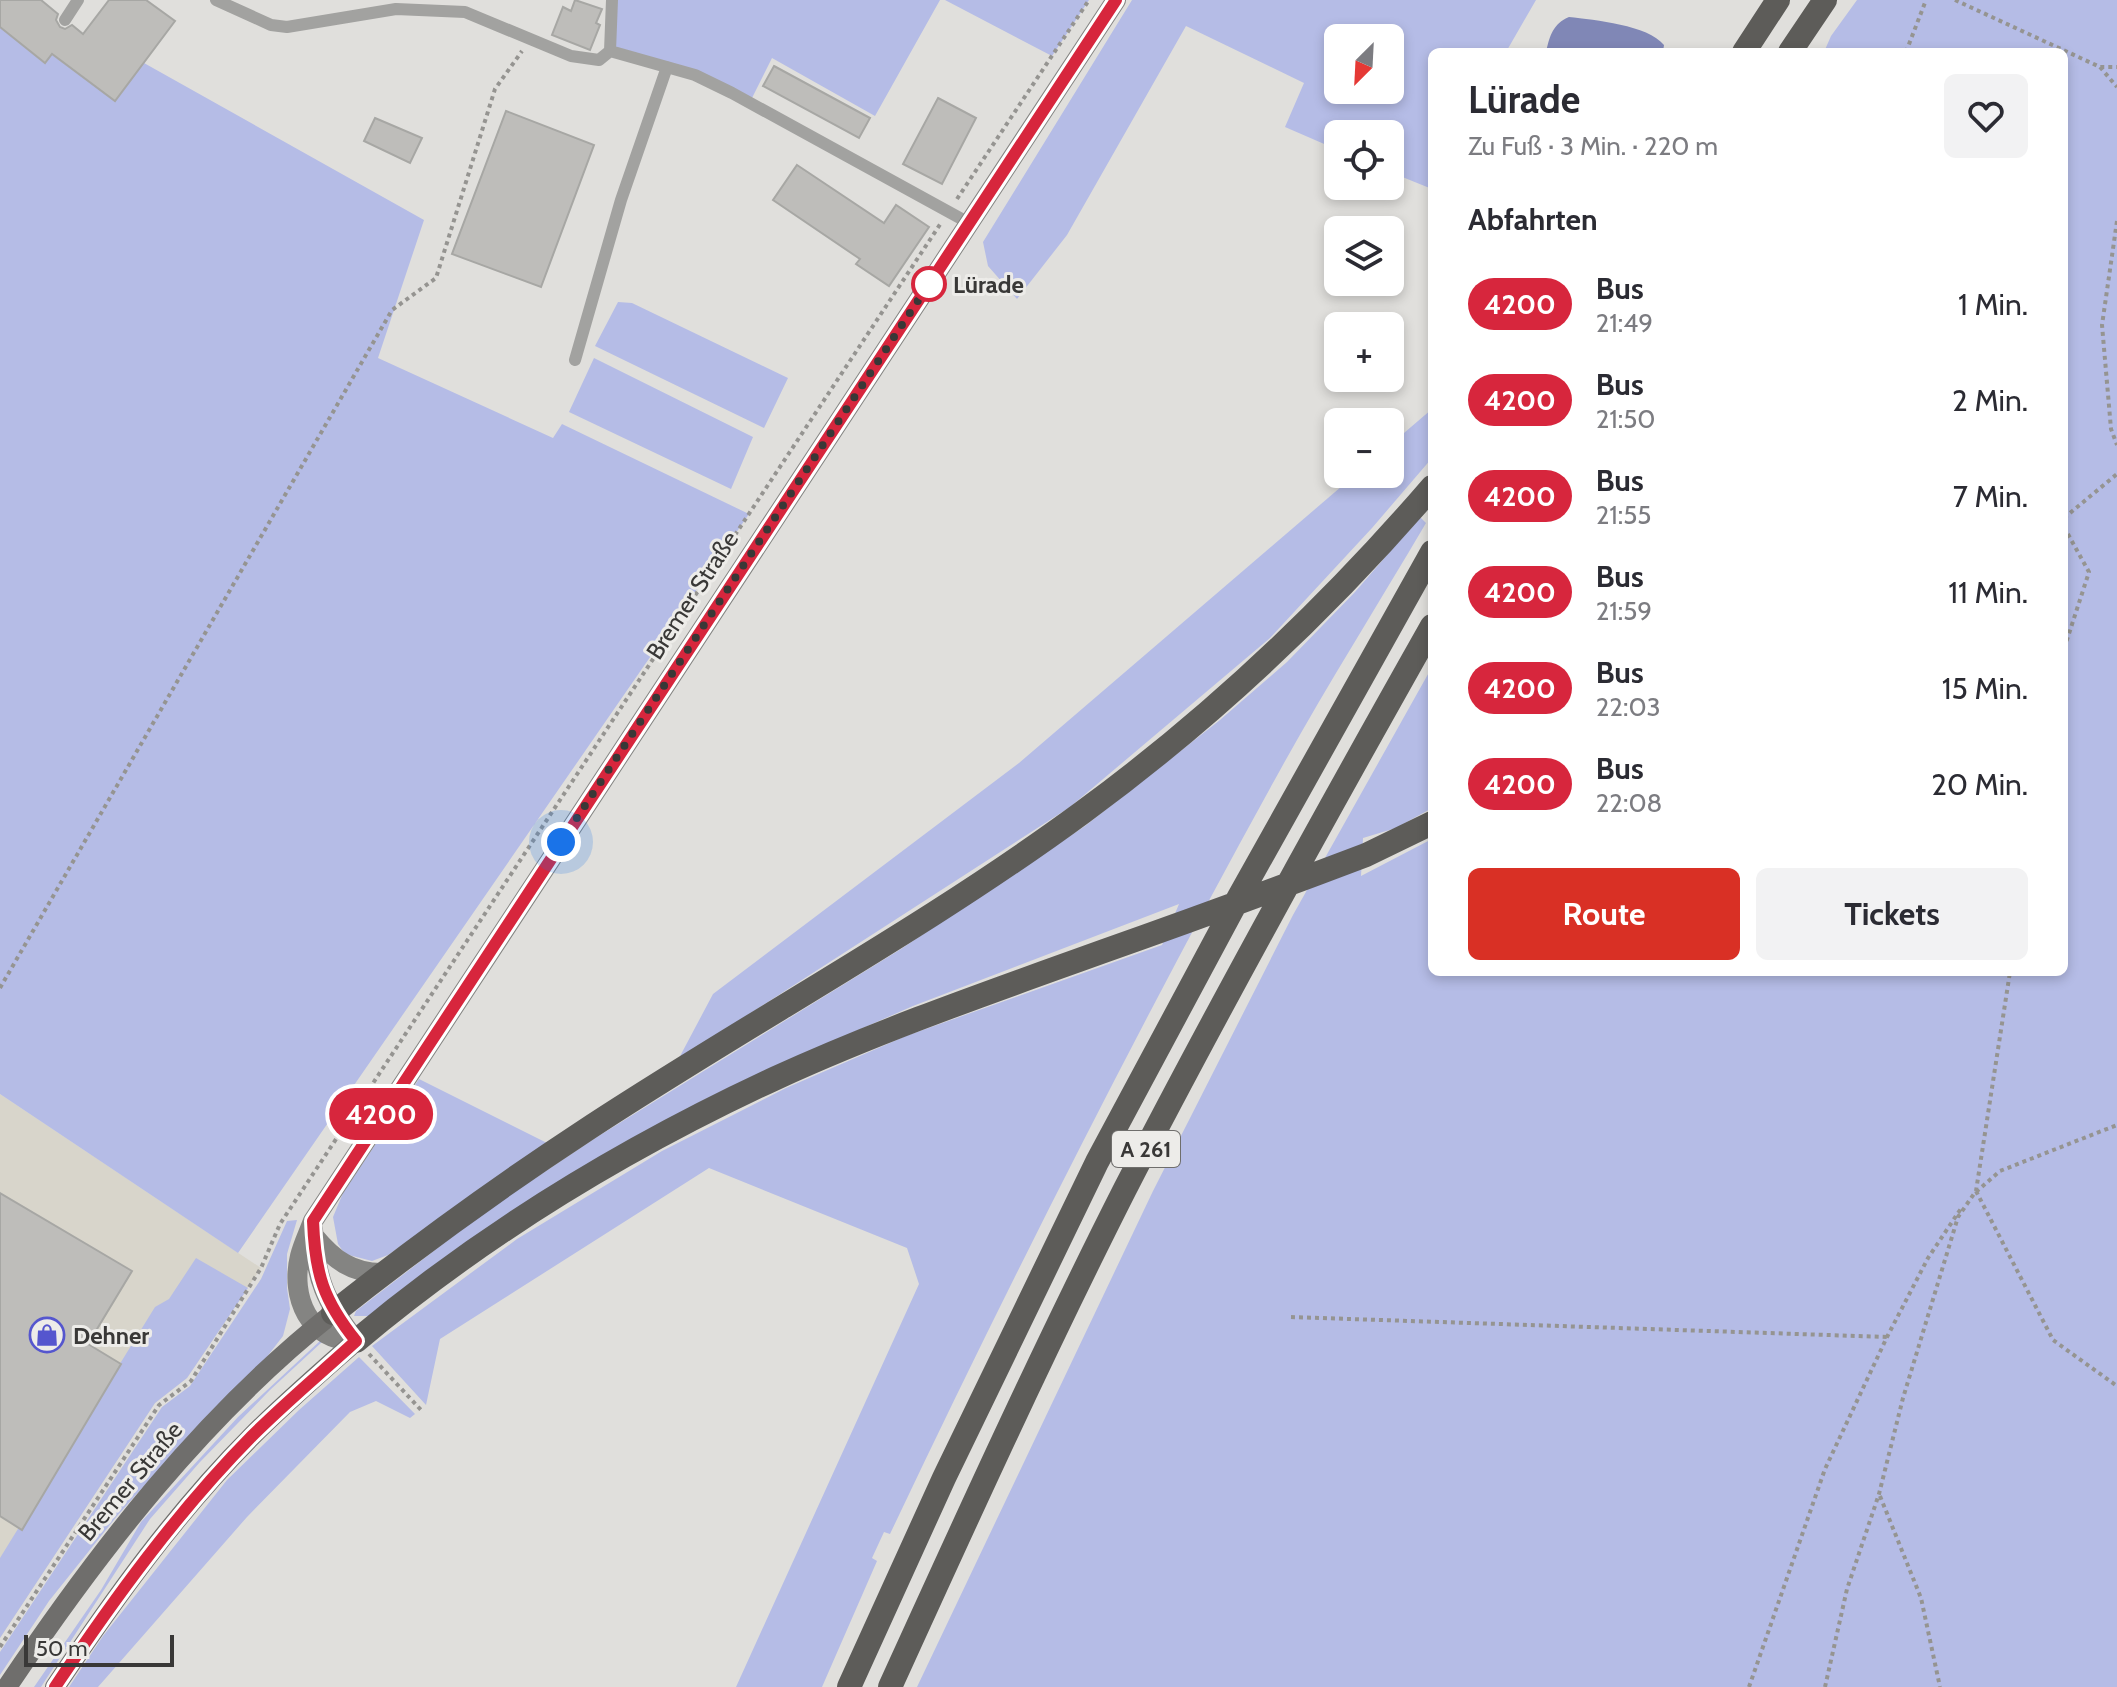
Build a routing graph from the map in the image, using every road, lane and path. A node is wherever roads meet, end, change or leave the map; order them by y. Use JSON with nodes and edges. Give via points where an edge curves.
{"nodes":[{"id":1,"x":78,"y":0,"type":"edge"},
{"id":2,"x":216,"y":0,"type":"edge"},
{"id":3,"x":612,"y":0,"type":"edge"},
{"id":4,"x":1089,"y":0,"type":"edge"},
{"id":5,"x":1116,"y":0,"type":"edge"},
{"id":6,"x":1778,"y":0,"type":"edge"},
{"id":7,"x":1825,"y":0,"type":"edge"},
{"id":8,"x":1835,"y":0,"type":"edge"},
{"id":9,"x":1926,"y":0,"type":"edge"},
{"id":10,"x":1955,"y":0,"type":"edge"},
{"id":11,"x":65,"y":20,"type":"dead end"},
{"id":12,"x":530,"y":39,"type":"junction"},
{"id":13,"x":1747,"y":48,"type":"edge"},
{"id":14,"x":1793,"y":48,"type":"edge"},
{"id":15,"x":1814,"y":48,"type":"edge"},
{"id":16,"x":1908,"y":48,"type":"edge"},
{"id":17,"x":2059,"y":48,"type":"edge"},
{"id":18,"x":610,"y":51,"type":"junction"},
{"id":19,"x":2068,"y":52,"type":"edge"},
{"id":20,"x":667,"y":67,"type":"junction"},
{"id":21,"x":2100,"y":67,"type":"junction"},
{"id":22,"x":2117,"y":67,"type":"edge"},
{"id":23,"x":2117,"y":87,"type":"edge"},
{"id":24,"x":949,"y":210,"type":"junction"},
{"id":25,"x":2117,"y":221,"type":"edge"},
{"id":26,"x":969,"y":223,"type":"junction"},
{"id":27,"x":575,"y":360,"type":"dead end"},
{"id":28,"x":2117,"y":445,"type":"edge"},
{"id":29,"x":2117,"y":474,"type":"edge"},
{"id":30,"x":1428,"y":492,"type":"edge"},
{"id":31,"x":2068,"y":515,"type":"edge"},
{"id":32,"x":2068,"y":534,"type":"edge"},
{"id":33,"x":1428,"y":559,"type":"edge"},
{"id":34,"x":1428,"y":633,"type":"edge"},
{"id":35,"x":2068,"y":637,"type":"edge"},
{"id":36,"x":1428,"y":825,"type":"edge"},
{"id":37,"x":2009,"y":976,"type":"edge"},
{"id":38,"x":0,"y":988,"type":"edge"},
{"id":39,"x":2117,"y":1125,"type":"edge"},
{"id":40,"x":1976,"y":1191,"type":"junction"},
{"id":41,"x":313,"y":1228,"type":"junction"},
{"id":42,"x":384,"y":1273,"type":"junction"},
{"id":43,"x":1291,"y":1317,"type":"dead end"},
{"id":44,"x":324,"y":1320,"type":"junction"},
{"id":45,"x":1887,"y":1337,"type":"junction"},
{"id":46,"x":356,"y":1341,"type":"junction"},
{"id":47,"x":2117,"y":1386,"type":"edge"},
{"id":48,"x":421,"y":1410,"type":"dead end"},
{"id":49,"x":1879,"y":1494,"type":"junction"},
{"id":50,"x":0,"y":1647,"type":"edge"},
{"id":51,"x":7,"y":1687,"type":"edge"},
{"id":52,"x":55,"y":1687,"type":"edge"},
{"id":53,"x":849,"y":1687,"type":"edge"},
{"id":54,"x":890,"y":1687,"type":"edge"},
{"id":55,"x":1749,"y":1687,"type":"edge"},
{"id":56,"x":1825,"y":1687,"type":"edge"},
{"id":57,"x":1940,"y":1687,"type":"edge"}],
"edges":[{"from":1,"to":11,"type":"lane"},
{"from":2,"to":12,"type":"lane","via":[[287,27],[396,9],[465,12]]},
{"from":3,"to":18,"type":"lane"},
{"from":4,"to":24,"type":"path"},
{"from":5,"to":26,"type":"main road","name":"Bremer Straße"},
{"from":6,"to":13,"type":"highway"},
{"from":7,"to":14,"type":"highway"},
{"from":8,"to":15,"type":"highway"},
{"from":9,"to":16,"type":"path"},
{"from":10,"to":17,"type":"path"},
{"from":12,"to":18,"type":"lane","via":[[571,56],[599,60]]},
{"from":12,"to":38,"type":"path","via":[[495,89],[436,278],[392,310]]},
{"from":18,"to":20,"type":"lane"},
{"from":19,"to":21,"type":"path"},
{"from":20,"to":24,"type":"lane","via":[[732,93]]},
{"from":20,"to":27,"type":"lane","via":[[621,200]]},
{"from":21,"to":22,"type":"path"},
{"from":21,"to":23,"type":"path"},
{"from":24,"to":26,"type":"lane"},
{"from":24,"to":50,"type":"path","via":[[280,1224],[261,1268],[191,1381],[159,1405]]},
{"from":25,"to":28,"type":"path","via":[[2102,325]]},
{"from":26,"to":41,"type":"main road","name":"Bremer Straße"},
{"from":29,"to":31,"type":"path"},
{"from":30,"to":42,"type":"highway","via":[[1288,642],[1215,709],[1115,788],[918,923],[587,1130]]},
{"from":32,"to":35,"type":"path","via":[[2089,572]]},
{"from":33,"to":53,"type":"highway","number":"A 261","via":[[1097,1162]]},
{"from":34,"to":54,"type":"highway","number":"A 261","via":[[1236,977],[1124,1192]]},
{"from":36,"to":46,"type":"highway","via":[[1366,855],[891,1028],[774,1079],[525,1217]]},
{"from":37,"to":40,"type":"path"},
{"from":39,"to":40,"type":"path","via":[[2000,1171]]},
{"from":40,"to":45,"type":"path","via":[[1953,1216]]},
{"from":40,"to":47,"type":"path","via":[[2053,1340]]},
{"from":40,"to":49,"type":"path","via":[[1958,1217]]},
{"from":41,"to":42,"type":"main road","via":[[331,1256],[370,1274]]},
{"from":41,"to":44,"type":"main road"},
{"from":42,"to":44,"type":"highway"},
{"from":43,"to":45,"type":"path"},
{"from":44,"to":46,"type":"main road"},
{"from":44,"to":51,"type":"main road","name":"Bremer Straße","via":[[215,1421],[174,1467],[87,1573]]},
{"from":45,"to":55,"type":"path","via":[[1825,1469]]},
{"from":46,"to":48,"type":"path"},
{"from":46,"to":52,"type":"main road","via":[[201,1491]]},
{"from":49,"to":56,"type":"path","via":[[1847,1589]]},
{"from":49,"to":57,"type":"path","via":[[1921,1598]]}]}
